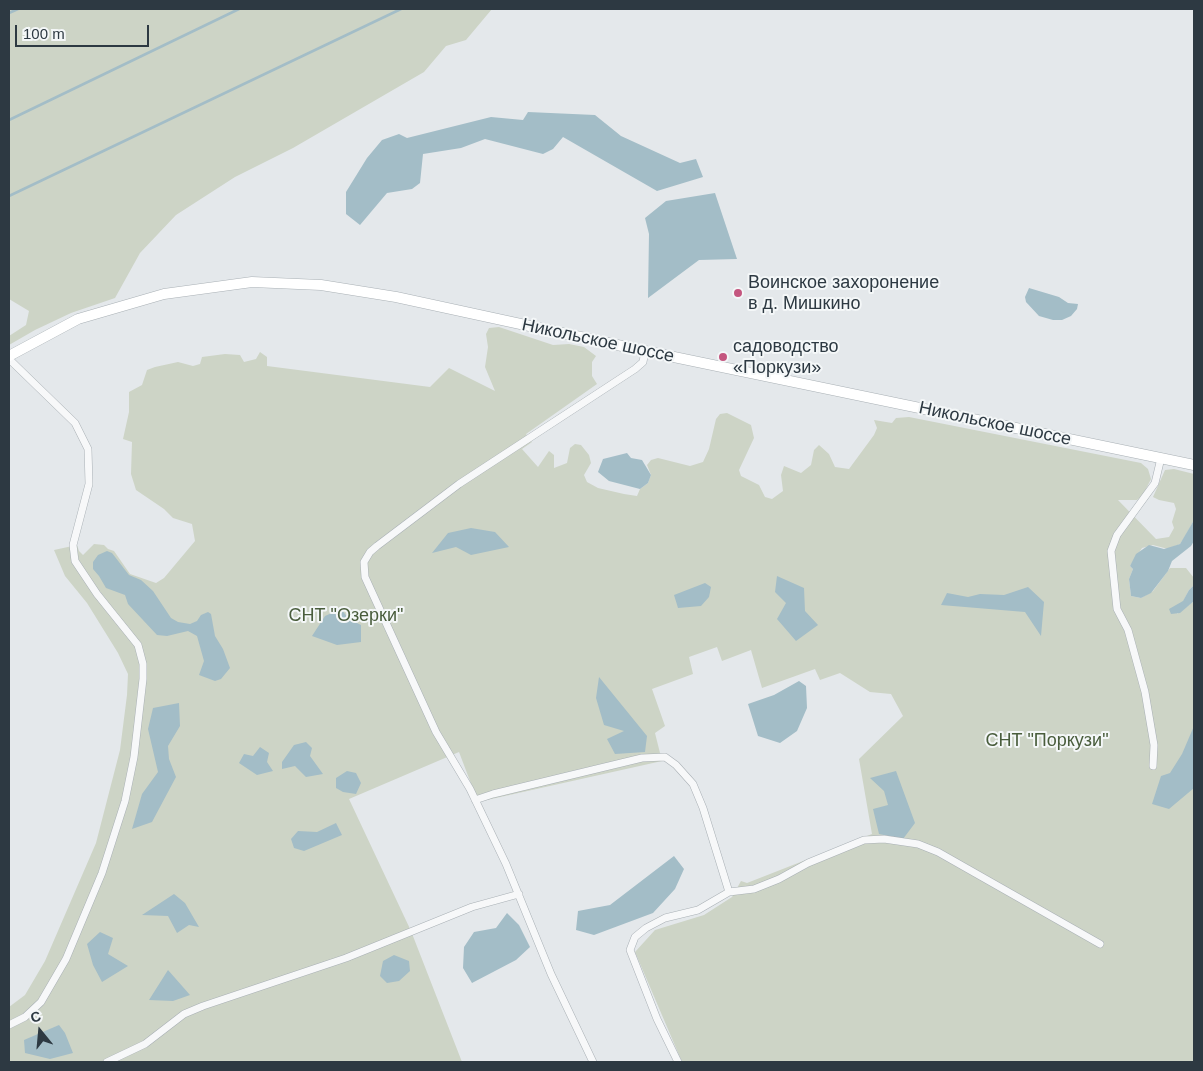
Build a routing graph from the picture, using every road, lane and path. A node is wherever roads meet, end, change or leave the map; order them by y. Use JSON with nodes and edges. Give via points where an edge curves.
{"nodes":[{"id":1,"x":645,"y":352,"type":"junction"},
{"id":2,"x":9,"y":358,"type":"edge"},
{"id":3,"x":1162,"y":458,"type":"junction"},
{"id":4,"x":1194,"y":465,"type":"edge"},
{"id":5,"x":1153,"y":766,"type":"dead end"},
{"id":6,"x":475,"y":800,"type":"junction"},
{"id":7,"x":729,"y":892,"type":"junction"},
{"id":8,"x":519,"y":894,"type":"junction"},
{"id":9,"x":1100,"y":944,"type":"dead end"},
{"id":10,"x":9,"y":1025,"type":"edge"},
{"id":11,"x":107,"y":1062,"type":"edge"},
{"id":12,"x":594,"y":1062,"type":"edge"},
{"id":13,"x":678,"y":1062,"type":"edge"}],
"edges":[{"from":1,"to":2,"type":"main road","name":"Никольское шоссе","via":[[357,290],[252,282],[172,292],[128,303],[78,319]]},
{"from":1,"to":3,"type":"main road","name":"Никольское шоссе"},
{"from":1,"to":6,"type":"street","via":[[643,362],[635,369],[459,484],[377,546],[364,562],[365,577],[436,732]]},
{"from":2,"to":10,"type":"street","via":[[75,423],[88,448],[89,484],[73,545],[74,561],[138,644],[143,664],[134,758],[125,801],[102,873],[66,959],[41,1002],[25,1017]]},
{"from":3,"to":4,"type":"main road","name":"Никольское шоссе"},
{"from":3,"to":5,"type":"street","via":[[1155,483],[1117,535],[1111,551],[1117,609],[1128,630],[1145,692],[1154,745]]},
{"from":6,"to":7,"type":"street","via":[[642,758],[665,757],[693,784]]},
{"from":6,"to":8,"type":"street"},
{"from":7,"to":9,"type":"street","via":[[754,889],[864,840],[884,839],[918,844],[938,852]]},
{"from":7,"to":13,"type":"street","via":[[698,910],[665,918],[646,928],[635,937],[630,950]]},
{"from":8,"to":11,"type":"street","via":[[472,907],[346,958],[203,1006],[184,1014],[145,1044]]},
{"from":8,"to":12,"type":"street","via":[[551,974]]}]}
